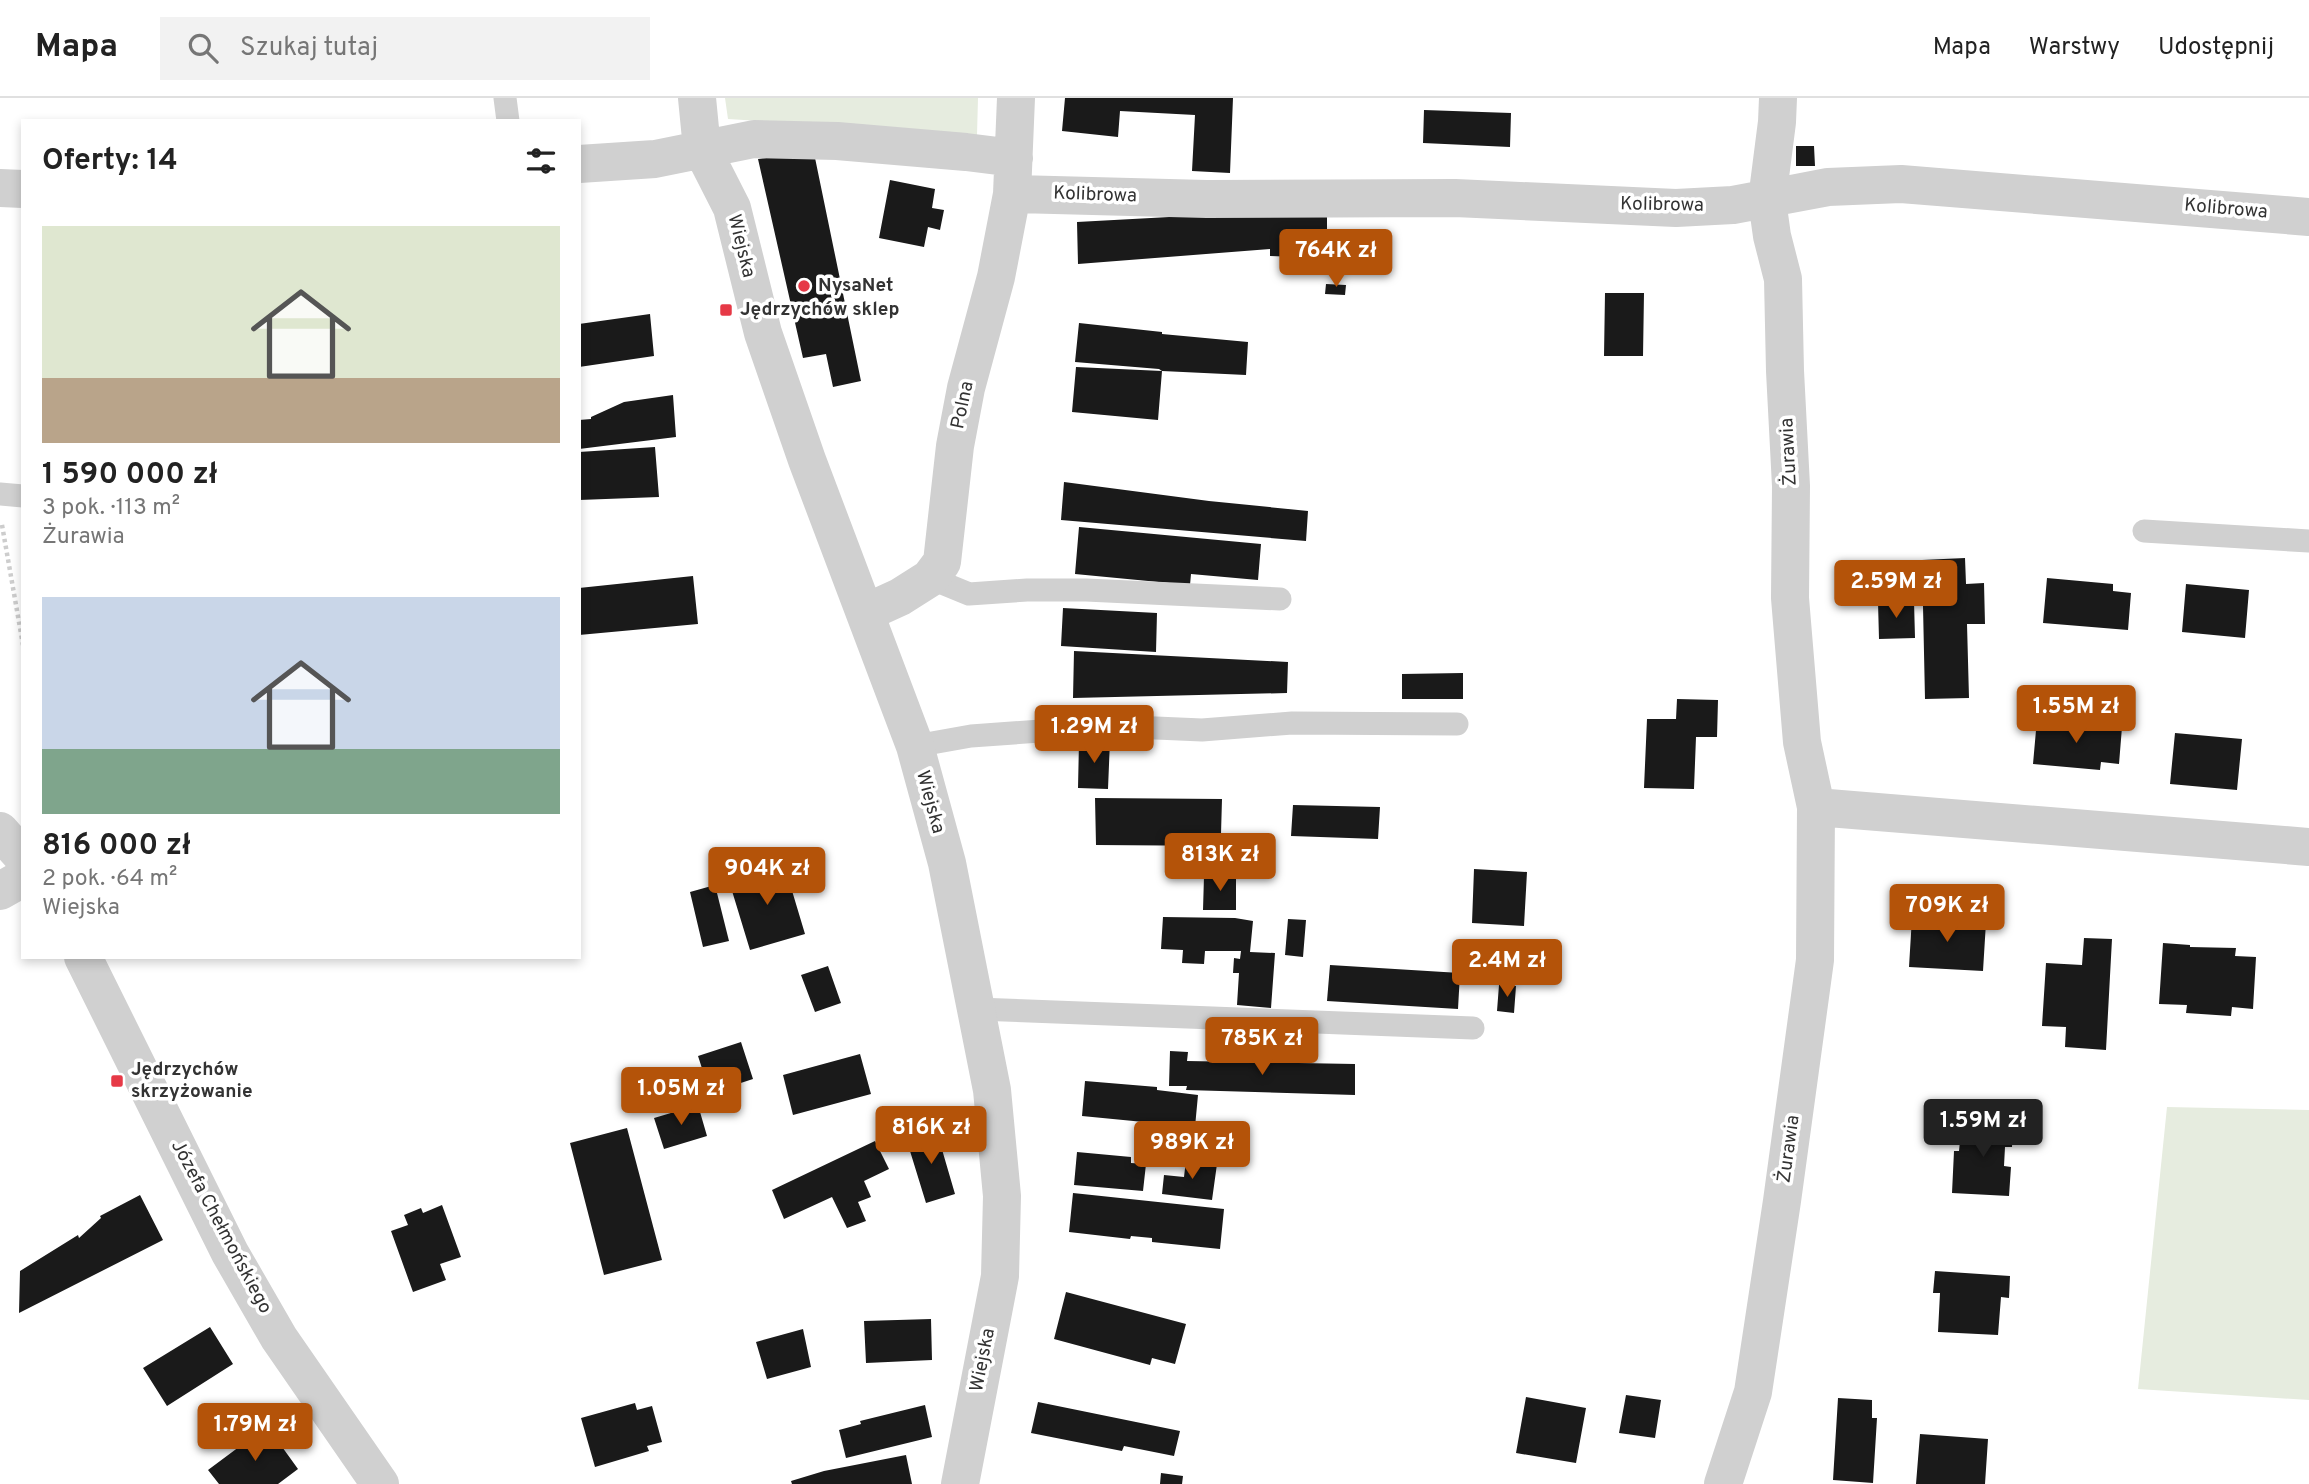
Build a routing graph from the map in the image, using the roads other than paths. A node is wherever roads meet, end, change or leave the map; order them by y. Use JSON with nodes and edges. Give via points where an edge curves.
{"nodes":[{"id":1,"x":505,"y":98,"type":"edge"},
{"id":2,"x":697,"y":98,"type":"edge"},
{"id":3,"x":1016,"y":98,"type":"edge"},
{"id":4,"x":1778,"y":98,"type":"edge"},
{"id":5,"x":508,"y":119,"type":"edge"},
{"id":6,"x":702,"y":149,"type":"junction"},
{"id":7,"x":581,"y":164,"type":"edge"},
{"id":8,"x":1013,"y":176,"type":"junction"},
{"id":9,"x":0,"y":188,"type":"edge"},
{"id":10,"x":21,"y":189,"type":"edge"},
{"id":11,"x":1767,"y":200,"type":"junction"},
{"id":12,"x":2309,"y":217,"type":"edge"},
{"id":13,"x":0,"y":494,"type":"edge"},
{"id":14,"x":21,"y":495,"type":"edge"},
{"id":15,"x":2144,"y":531,"type":"dead end"},
{"id":16,"x":2309,"y":541,"type":"edge"},
{"id":17,"x":930,"y":579,"type":"junction"},
{"id":18,"x":1280,"y":599,"type":"dead end"},
{"id":19,"x":866,"y":613,"type":"junction"},
{"id":20,"x":1458,"y":724,"type":"dead end"},
{"id":21,"x":915,"y":746,"type":"junction"},
{"id":22,"x":1815,"y":807,"type":"junction"},
{"id":23,"x":0,"y":831,"type":"edge"},
{"id":24,"x":2309,"y":847,"type":"edge"},
{"id":25,"x":21,"y":855,"type":"edge"},
{"id":26,"x":21,"y":879,"type":"edge"},
{"id":27,"x":0,"y":891,"type":"edge"},
{"id":28,"x":84,"y":959,"type":"edge"},
{"id":29,"x":976,"y":1009,"type":"junction"},
{"id":30,"x":1473,"y":1028,"type":"dead end"},
{"id":31,"x":380,"y":1484,"type":"edge"},
{"id":32,"x":960,"y":1484,"type":"edge"},
{"id":33,"x":1723,"y":1484,"type":"edge"}],
"edges":[{"from":1,"to":5,"type":"lane"},
{"from":2,"to":6,"type":"street","name":"Wiejska"},
{"from":3,"to":8,"type":"street","name":"Polna"},
{"from":4,"to":11,"type":"street","name":"Żurawia"},
{"from":6,"to":7,"type":"street","via":[[655,159]]},
{"from":6,"to":8,"type":"street","via":[[754,139],[966,152]]},
{"from":6,"to":19,"type":"street","name":"Wiejska","via":[[732,208],[763,333]]},
{"from":8,"to":11,"type":"street","name":"Kolibrowa","via":[[1208,199],[1455,198],[1676,208]]},
{"from":8,"to":17,"type":"street","name":"Polna","via":[[996,277],[955,446],[942,562]]},
{"from":9,"to":10,"type":"street"},
{"from":11,"to":12,"type":"street","name":"Kolibrowa","via":[[1828,187],[1901,184]]},
{"from":11,"to":22,"type":"street","name":"Żurawia","via":[[1783,279],[1790,598],[1802,742]]},
{"from":13,"to":14,"type":"lane"},
{"from":15,"to":16,"type":"lane"},
{"from":17,"to":18,"type":"lane","via":[[969,594],[1086,590]]},
{"from":17,"to":19,"type":"street"},
{"from":19,"to":21,"type":"street","name":"Wiejska"},
{"from":20,"to":21,"type":"lane","via":[[1292,723],[1202,730],[1110,726],[971,736]]},
{"from":21,"to":29,"type":"street","name":"Wiejska","via":[[947,863]]},
{"from":22,"to":24,"type":"street"},
{"from":22,"to":33,"type":"street","name":"Żurawia","via":[[1815,960],[1753,1392]]},
{"from":23,"to":25,"type":"street"},
{"from":26,"to":27,"type":"street"},
{"from":28,"to":31,"type":"street","name":"Józefa Chełmońskiego","via":[[230,1253],[279,1338]]},
{"from":29,"to":30,"type":"lane"},
{"from":29,"to":32,"type":"street","name":"Wiejska","via":[[992,1090],[1002,1196],[1000,1276]]}]}
